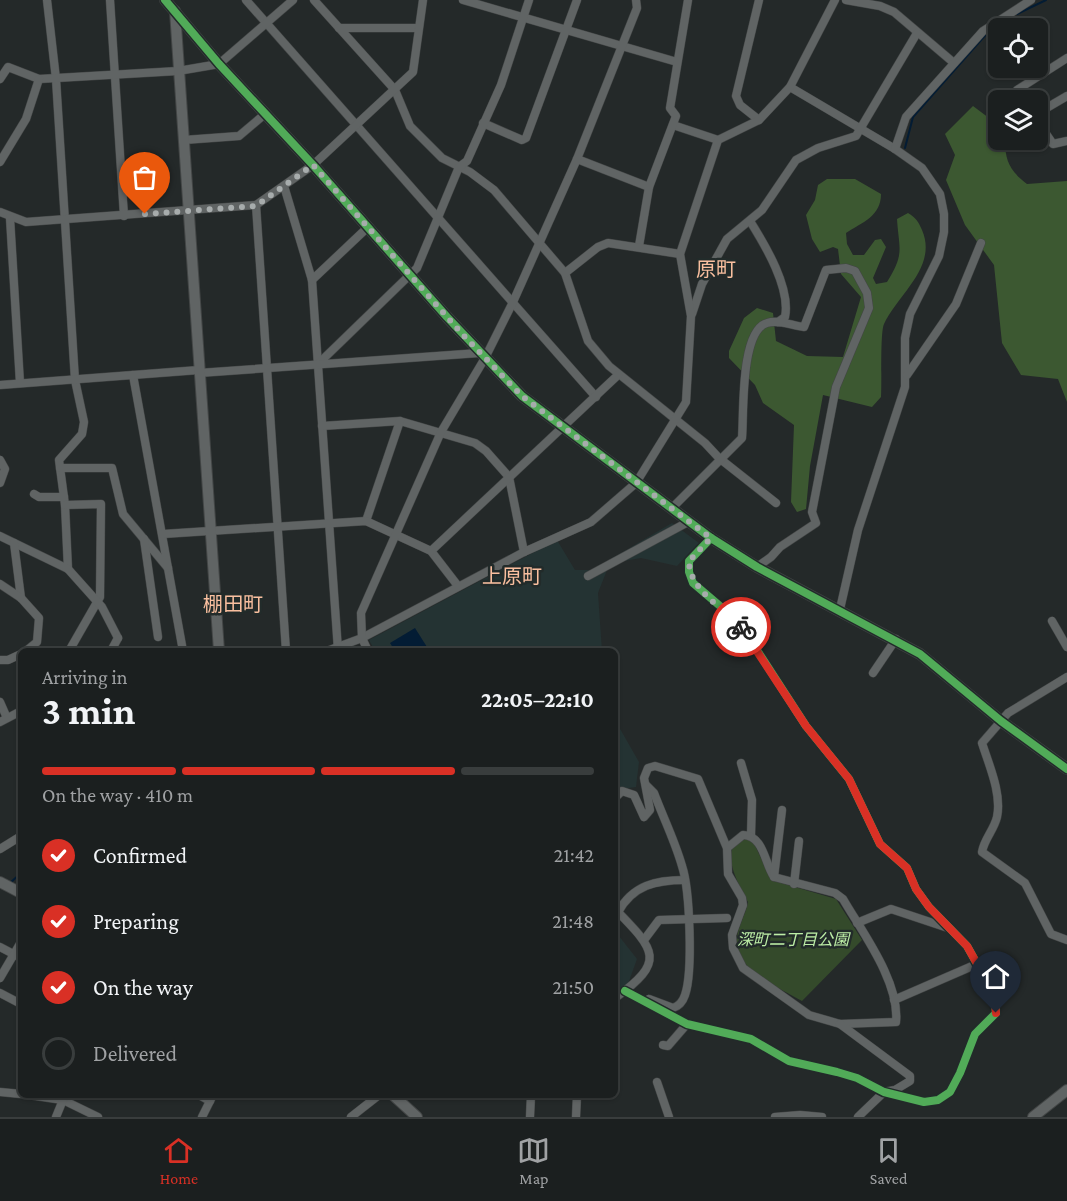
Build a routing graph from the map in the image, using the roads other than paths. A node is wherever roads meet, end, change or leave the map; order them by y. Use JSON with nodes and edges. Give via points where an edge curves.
{"nodes":[{"id":1,"x":47,"y":0,"type":"edge"},
{"id":2,"x":110,"y":0,"type":"edge"},
{"id":3,"x":165,"y":0,"type":"edge"},
{"id":4,"x":246,"y":0,"type":"edge"},
{"id":5,"x":294,"y":0,"type":"edge"},
{"id":6,"x":314,"y":0,"type":"edge"},
{"id":7,"x":423,"y":0,"type":"edge"},
{"id":8,"x":463,"y":0,"type":"edge"},
{"id":9,"x":529,"y":0,"type":"edge"},
{"id":10,"x":577,"y":0,"type":"edge"},
{"id":11,"x":636,"y":0,"type":"edge"},
{"id":12,"x":688,"y":0,"type":"edge"},
{"id":13,"x":759,"y":0,"type":"edge"},
{"id":14,"x":836,"y":0,"type":"edge"},
{"id":15,"x":846,"y":0,"type":"edge"},
{"id":16,"x":1031,"y":0,"type":"edge"},
{"id":17,"x":175,"y":6,"type":"edge"},
{"id":18,"x":522,"y":19,"type":"junction"},
{"id":19,"x":266,"y":24,"type":"junction"},
{"id":20,"x":339,"y":28,"type":"junction"},
{"id":21,"x":418,"y":28,"type":"junction"},
{"id":22,"x":566,"y":31,"type":"junction"},
{"id":23,"x":917,"y":33,"type":"junction"},
{"id":24,"x":623,"y":44,"type":"junction"},
{"id":25,"x":1067,"y":58,"type":"edge"},
{"id":26,"x":676,"y":62,"type":"junction"},
{"id":27,"x":954,"y":63,"type":"junction"},
{"id":28,"x":219,"y":64,"type":"junction"},
{"id":29,"x":178,"y":71,"type":"junction"},
{"id":30,"x":115,"y":76,"type":"junction"},
{"id":31,"x":0,"y":79,"type":"edge"},
{"id":32,"x":39,"y":79,"type":"junction"},
{"id":33,"x":56,"y":79,"type":"junction"},
{"id":34,"x":790,"y":87,"type":"junction"},
{"id":35,"x":394,"y":90,"type":"junction"},
{"id":36,"x":1017,"y":90,"type":"edge"},
{"id":37,"x":1067,"y":96,"type":"edge"},
{"id":38,"x":1048,"y":107,"type":"edge"},
{"id":39,"x":266,"y":114,"type":"junction"},
{"id":40,"x":759,"y":120,"type":"junction"},
{"id":41,"x":483,"y":123,"type":"junction"},
{"id":42,"x":356,"y":125,"type":"junction"},
{"id":43,"x":673,"y":125,"type":"junction"},
{"id":44,"x":860,"y":129,"type":"junction"},
{"id":45,"x":1048,"y":137,"type":"edge"},
{"id":46,"x":183,"y":140,"type":"junction"},
{"id":47,"x":718,"y":140,"type":"junction"},
{"id":48,"x":1067,"y":141,"type":"edge"},
{"id":49,"x":895,"y":149,"type":"junction"},
{"id":50,"x":577,"y":159,"type":"junction"},
{"id":51,"x":0,"y":162,"type":"edge"},
{"id":52,"x":313,"y":165,"type":"junction"},
{"id":53,"x":459,"y":167,"type":"junction"},
{"id":54,"x":284,"y":186,"type":"junction"},
{"id":55,"x":649,"y":187,"type":"junction"},
{"id":56,"x":256,"y":206,"type":"junction"},
{"id":57,"x":189,"y":211,"type":"junction"},
{"id":58,"x":0,"y":212,"type":"edge"},
{"id":59,"x":124,"y":216,"type":"junction"},
{"id":60,"x":10,"y":218,"type":"junction"},
{"id":61,"x":440,"y":218,"type":"junction"},
{"id":62,"x":64,"y":219,"type":"junction"},
{"id":63,"x":750,"y":221,"type":"junction"},
{"id":64,"x":368,"y":228,"type":"junction"},
{"id":65,"x":539,"y":242,"type":"junction"},
{"id":66,"x":981,"y":243,"type":"dead end"},
{"id":67,"x":639,"y":246,"type":"junction"},
{"id":68,"x":680,"y":254,"type":"junction"},
{"id":69,"x":565,"y":273,"type":"junction"},
{"id":70,"x":408,"y":274,"type":"junction"},
{"id":71,"x":312,"y":280,"type":"junction"},
{"id":72,"x":513,"y":302,"type":"junction"},
{"id":73,"x":691,"y":316,"type":"junction"},
{"id":74,"x":778,"y":322,"type":"junction"},
{"id":75,"x":482,"y":355,"type":"junction"},
{"id":76,"x":318,"y":364,"type":"junction"},
{"id":77,"x":266,"y":368,"type":"junction"},
{"id":78,"x":199,"y":372,"type":"junction"},
{"id":79,"x":133,"y":375,"type":"junction"},
{"id":80,"x":618,"y":375,"type":"junction"},
{"id":81,"x":906,"y":375,"type":"junction"},
{"id":82,"x":75,"y":380,"type":"junction"},
{"id":83,"x":20,"y":383,"type":"junction"},
{"id":84,"x":0,"y":385,"type":"edge"},
{"id":85,"x":596,"y":397,"type":"junction"},
{"id":86,"x":400,"y":421,"type":"junction"},
{"id":87,"x":675,"y":422,"type":"junction"},
{"id":88,"x":322,"y":426,"type":"junction"},
{"id":89,"x":561,"y":428,"type":"junction"},
{"id":90,"x":441,"y":432,"type":"junction"},
{"id":91,"x":719,"y":458,"type":"junction"},
{"id":92,"x":0,"y":460,"type":"edge"},
{"id":93,"x":60,"y":468,"type":"junction"},
{"id":94,"x":509,"y":477,"type":"junction"},
{"id":95,"x":0,"y":483,"type":"edge"},
{"id":96,"x":636,"y":483,"type":"junction"},
{"id":97,"x":34,"y":494,"type":"dead end"},
{"id":98,"x":65,"y":501,"type":"junction"},
{"id":99,"x":776,"y":502,"type":"dead end"},
{"id":100,"x":671,"y":509,"type":"junction"},
{"id":101,"x":366,"y":521,"type":"junction"},
{"id":102,"x":688,"y":522,"type":"junction"},
{"id":103,"x":330,"y":524,"type":"junction"},
{"id":104,"x":277,"y":528,"type":"junction"},
{"id":105,"x":211,"y":532,"type":"junction"},
{"id":106,"x":163,"y":534,"type":"junction"},
{"id":107,"x":394,"y":535,"type":"junction"},
{"id":108,"x":0,"y":536,"type":"edge"},
{"id":109,"x":144,"y":538,"type":"junction"},
{"id":110,"x":711,"y":538,"type":"junction"},
{"id":111,"x":14,"y":543,"type":"junction"},
{"id":112,"x":431,"y":550,"type":"junction"},
{"id":113,"x":524,"y":552,"type":"junction"},
{"id":114,"x":757,"y":567,"type":"junction"},
{"id":115,"x":68,"y":569,"type":"junction"},
{"id":116,"x":169,"y":570,"type":"junction"},
{"id":117,"x":588,"y":576,"type":"dead end"},
{"id":118,"x":0,"y":584,"type":"edge"},
{"id":119,"x":458,"y":586,"type":"junction"},
{"id":120,"x":21,"y":598,"type":"junction"},
{"id":121,"x":98,"y":603,"type":"junction"},
{"id":122,"x":840,"y":609,"type":"junction"},
{"id":123,"x":1052,"y":621,"type":"dead end"},
{"id":124,"x":158,"y":637,"type":"dead end"},
{"id":125,"x":362,"y":638,"type":"junction"},
{"id":126,"x":896,"y":639,"type":"junction"},
{"id":127,"x":1067,"y":647,"type":"edge"},
{"id":128,"x":30,"y":648,"type":"edge"},
{"id":129,"x":70,"y":648,"type":"edge"},
{"id":130,"x":113,"y":648,"type":"edge"},
{"id":131,"x":182,"y":648,"type":"edge"},
{"id":132,"x":219,"y":648,"type":"edge"},
{"id":133,"x":286,"y":648,"type":"edge"},
{"id":134,"x":338,"y":648,"type":"edge"},
{"id":135,"x":340,"y":648,"type":"edge"},
{"id":136,"x":367,"y":648,"type":"edge"},
{"id":137,"x":18,"y":655,"type":"edge"},
{"id":138,"x":0,"y":660,"type":"edge"},
{"id":139,"x":873,"y":673,"type":"dead end"},
{"id":140,"x":1067,"y":677,"type":"edge"},
{"id":141,"x":0,"y":702,"type":"edge"},
{"id":142,"x":18,"y":713,"type":"edge"},
{"id":143,"x":4,"y":720,"type":"edge"},
{"id":144,"x":1001,"y":721,"type":"junction"},
{"id":145,"x":741,"y":763,"type":"dead end"},
{"id":146,"x":1067,"y":769,"type":"edge"},
{"id":147,"x":645,"y":784,"type":"junction"},
{"id":148,"x":618,"y":795,"type":"edge"},
{"id":149,"x":782,"y":810,"type":"dead end"},
{"id":150,"x":751,"y":835,"type":"junction"},
{"id":151,"x":18,"y":838,"type":"edge"},
{"id":152,"x":799,"y":841,"type":"dead end"},
{"id":153,"x":727,"y":848,"type":"junction"},
{"id":154,"x":0,"y":849,"type":"edge"},
{"id":155,"x":774,"y":877,"type":"junction"},
{"id":156,"x":686,"y":880,"type":"junction"},
{"id":157,"x":0,"y":882,"type":"edge"},
{"id":158,"x":794,"y":884,"type":"junction"},
{"id":159,"x":18,"y":891,"type":"edge"},
{"id":160,"x":618,"y":910,"type":"edge"},
{"id":161,"x":618,"y":912,"type":"edge"},
{"id":162,"x":688,"y":918,"type":"junction"},
{"id":163,"x":727,"y":918,"type":"dead end"},
{"id":164,"x":857,"y":923,"type":"junction"},
{"id":165,"x":954,"y":930,"type":"junction"},
{"id":166,"x":644,"y":940,"type":"junction"},
{"id":167,"x":1067,"y":940,"type":"edge"},
{"id":168,"x":0,"y":947,"type":"edge"},
{"id":169,"x":17,"y":956,"type":"edge"},
{"id":170,"x":977,"y":964,"type":"junction"},
{"id":171,"x":0,"y":978,"type":"edge"},
{"id":172,"x":625,"y":991,"type":"junction"},
{"id":173,"x":0,"y":993,"type":"edge"},
{"id":174,"x":618,"y":996,"type":"edge"},
{"id":175,"x":639,"y":998,"type":"junction"},
{"id":176,"x":894,"y":1000,"type":"junction"},
{"id":177,"x":18,"y":1002,"type":"edge"},
{"id":178,"x":687,"y":1024,"type":"junction"},
{"id":179,"x":840,"y":1024,"type":"junction"},
{"id":180,"x":663,"y":1045,"type":"dead end"},
{"id":181,"x":657,"y":1082,"type":"dead end"},
{"id":182,"x":1067,"y":1090,"type":"edge"},
{"id":183,"x":0,"y":1092,"type":"edge"},
{"id":184,"x":884,"y":1092,"type":"junction"},
{"id":185,"x":18,"y":1094,"type":"edge"},
{"id":186,"x":64,"y":1098,"type":"edge"},
{"id":187,"x":66,"y":1098,"type":"edge"},
{"id":188,"x":212,"y":1098,"type":"edge"},
{"id":189,"x":375,"y":1098,"type":"edge"},
{"id":190,"x":396,"y":1098,"type":"edge"},
{"id":191,"x":531,"y":1098,"type":"edge"},
{"id":192,"x":577,"y":1098,"type":"edge"},
{"id":193,"x":56,"y":1117,"type":"edge"},
{"id":194,"x":98,"y":1117,"type":"edge"},
{"id":195,"x":202,"y":1117,"type":"edge"},
{"id":196,"x":351,"y":1117,"type":"edge"},
{"id":197,"x":417,"y":1117,"type":"edge"},
{"id":198,"x":530,"y":1117,"type":"edge"},
{"id":199,"x":576,"y":1117,"type":"edge"},
{"id":200,"x":669,"y":1117,"type":"edge"},
{"id":201,"x":775,"y":1117,"type":"edge"},
{"id":202,"x":822,"y":1117,"type":"edge"},
{"id":203,"x":858,"y":1117,"type":"edge"},
{"id":204,"x":1033,"y":1117,"type":"edge"}],
"edges":[{"from":1,"to":33,"type":"street"},
{"from":2,"to":30,"type":"street"},
{"from":3,"to":17,"type":"street"},
{"from":4,"to":19,"type":"street"},
{"from":5,"to":19,"type":"street"},
{"from":6,"to":20,"type":"street"},
{"from":7,"to":21,"type":"street"},
{"from":8,"to":18,"type":"street"},
{"from":9,"to":18,"type":"street"},
{"from":10,"to":22,"type":"street"},
{"from":11,"to":24,"type":"street","via":[[637,8]]},
{"from":12,"to":26,"type":"street"},
{"from":13,"to":40,"type":"street","via":[[736,96]]},
{"from":14,"to":34,"type":"street"},
{"from":15,"to":23,"type":"street","via":[[894,12]]},
{"from":16,"to":27,"type":"street","via":[[982,31]]},
{"from":17,"to":28,"type":"street"},
{"from":17,"to":29,"type":"street"},
{"from":18,"to":22,"type":"street"},
{"from":18,"to":41,"type":"street","via":[[501,85]]},
{"from":19,"to":28,"type":"street"},
{"from":19,"to":42,"type":"street"},
{"from":20,"to":21,"type":"street"},
{"from":20,"to":35,"type":"street"},
{"from":21,"to":35,"type":"street","via":[[412,72]]},
{"from":22,"to":24,"type":"street"},
{"from":22,"to":41,"type":"street","via":[[526,138],[522,140]]},
{"from":23,"to":27,"type":"street"},
{"from":23,"to":44,"type":"street"},
{"from":24,"to":26,"type":"street"},
{"from":24,"to":50,"type":"street"},
{"from":25,"to":36,"type":"street"},
{"from":26,"to":43,"type":"street","via":[[670,108],[675,116]]},
{"from":27,"to":49,"type":"street","via":[[906,117]]},
{"from":28,"to":29,"type":"street"},
{"from":28,"to":39,"type":"street"},
{"from":29,"to":30,"type":"street"},
{"from":29,"to":46,"type":"street"},
{"from":30,"to":33,"type":"street"},
{"from":30,"to":59,"type":"street"},
{"from":31,"to":32,"type":"street","via":[[8,67]]},
{"from":32,"to":33,"type":"street"},
{"from":32,"to":51,"type":"street","via":[[26,119]]},
{"from":33,"to":62,"type":"street"},
{"from":34,"to":40,"type":"street"},
{"from":34,"to":44,"type":"street"},
{"from":35,"to":42,"type":"street"},
{"from":35,"to":53,"type":"street","via":[[410,126],[442,158]]},
{"from":37,"to":38,"type":"street"},
{"from":39,"to":46,"type":"street","via":[[239,136]]},
{"from":39,"to":52,"type":"street"},
{"from":40,"to":47,"type":"street"},
{"from":41,"to":53,"type":"street","via":[[466,161]]},
{"from":42,"to":52,"type":"street"},
{"from":42,"to":61,"type":"street"},
{"from":43,"to":47,"type":"street"},
{"from":43,"to":55,"type":"street"},
{"from":44,"to":49,"type":"street"},
{"from":44,"to":63,"type":"street","via":[[856,136],[796,160]]},
{"from":45,"to":48,"type":"street","via":[[1053,144]]},
{"from":46,"to":57,"type":"street"},
{"from":47,"to":68,"type":"street"},
{"from":49,"to":81,"type":"street","via":[[922,168],[934,183],[944,214],[939,256],[910,314],[905,338]]},
{"from":50,"to":55,"type":"street"},
{"from":50,"to":65,"type":"street"},
{"from":52,"to":54,"type":"street"},
{"from":52,"to":64,"type":"street"},
{"from":53,"to":61,"type":"street"},
{"from":53,"to":65,"type":"street","via":[[494,190]]},
{"from":54,"to":56,"type":"street"},
{"from":54,"to":71,"type":"street"},
{"from":55,"to":67,"type":"street"},
{"from":56,"to":57,"type":"street"},
{"from":56,"to":77,"type":"street"},
{"from":57,"to":59,"type":"street"},
{"from":57,"to":78,"type":"street"},
{"from":58,"to":60,"type":"street"},
{"from":59,"to":62,"type":"street"},
{"from":60,"to":62,"type":"street","via":[[26,222]]},
{"from":60,"to":83,"type":"street"},
{"from":61,"to":70,"type":"street","via":[[417,268]]},
{"from":61,"to":72,"type":"street"},
{"from":62,"to":82,"type":"street"},
{"from":63,"to":73,"type":"street","via":[[728,239],[702,284]]},
{"from":63,"to":74,"type":"street","via":[[784,292],[787,307],[785,317]]},
{"from":64,"to":70,"type":"street"},
{"from":64,"to":71,"type":"street"},
{"from":65,"to":69,"type":"street"},
{"from":65,"to":72,"type":"street"},
{"from":66,"to":81,"type":"street","via":[[956,303]]},
{"from":67,"to":68,"type":"street"},
{"from":67,"to":69,"type":"street","via":[[608,243]]},
{"from":68,"to":73,"type":"street"},
{"from":69,"to":80,"type":"street","via":[[588,341]]},
{"from":70,"to":75,"type":"street"},
{"from":70,"to":76,"type":"street"},
{"from":71,"to":76,"type":"street"},
{"from":72,"to":75,"type":"street"},
{"from":72,"to":85,"type":"street"},
{"from":73,"to":87,"type":"street","via":[[686,402]]},
{"from":74,"to":91,"type":"street","via":[[766,323],[752,336],[742,438]]},
{"from":74,"to":114,"type":"street","via":[[807,325],[826,270],[855,271],[867,292],[869,308],[836,387],[812,512],[816,523]]},
{"from":75,"to":76,"type":"street"},
{"from":75,"to":89,"type":"street"},
{"from":75,"to":90,"type":"street"},
{"from":76,"to":77,"type":"street"},
{"from":76,"to":88,"type":"street"},
{"from":77,"to":78,"type":"street"},
{"from":77,"to":104,"type":"street"},
{"from":78,"to":79,"type":"street"},
{"from":78,"to":105,"type":"street"},
{"from":79,"to":82,"type":"street"},
{"from":79,"to":106,"type":"street"},
{"from":80,"to":85,"type":"street"},
{"from":80,"to":87,"type":"street"},
{"from":81,"to":122,"type":"street","via":[[858,530]]},
{"from":82,"to":83,"type":"street"},
{"from":82,"to":93,"type":"street","via":[[84,422],[82,434],[62,453]]},
{"from":83,"to":84,"type":"street"},
{"from":85,"to":89,"type":"street"},
{"from":86,"to":88,"type":"street"},
{"from":86,"to":90,"type":"street"},
{"from":86,"to":101,"type":"street"},
{"from":87,"to":91,"type":"street"},
{"from":87,"to":96,"type":"street"},
{"from":88,"to":103,"type":"street"},
{"from":89,"to":94,"type":"street"},
{"from":89,"to":96,"type":"street"},
{"from":90,"to":94,"type":"street","via":[[480,447]]},
{"from":90,"to":107,"type":"street"},
{"from":91,"to":99,"type":"street"},
{"from":91,"to":100,"type":"street"},
{"from":92,"to":95,"type":"street","via":[[5,469]]},
{"from":93,"to":98,"type":"street"},
{"from":93,"to":109,"type":"street","via":[[112,468],[123,514]]},
{"from":94,"to":112,"type":"street"},
{"from":94,"to":113,"type":"street"},
{"from":96,"to":100,"type":"street"},
{"from":96,"to":113,"type":"street","via":[[591,522]]},
{"from":97,"to":98,"type":"street"},
{"from":98,"to":115,"type":"street"},
{"from":98,"to":121,"type":"street","via":[[101,504]]},
{"from":100,"to":102,"type":"street"},
{"from":101,"to":103,"type":"street"},
{"from":101,"to":107,"type":"street"},
{"from":102,"to":110,"type":"street"},
{"from":102,"to":117,"type":"street"},
{"from":103,"to":104,"type":"street"},
{"from":103,"to":134,"type":"street"},
{"from":104,"to":105,"type":"street"},
{"from":104,"to":133,"type":"street"},
{"from":105,"to":106,"type":"street"},
{"from":105,"to":132,"type":"street"},
{"from":106,"to":116,"type":"street"},
{"from":107,"to":112,"type":"street"},
{"from":107,"to":125,"type":"street","via":[[361,613]]},
{"from":108,"to":111,"type":"street"},
{"from":109,"to":116,"type":"street"},
{"from":109,"to":124,"type":"street"},
{"from":110,"to":114,"type":"street"},
{"from":110,"to":165,"type":"street","via":[[689,561],[693,583],[744,630],[806,726],[849,779],[880,844],[907,868],[929,907]]},
{"from":111,"to":115,"type":"street"},
{"from":111,"to":120,"type":"street"},
{"from":112,"to":119,"type":"street"},
{"from":113,"to":119,"type":"street"},
{"from":114,"to":122,"type":"street"},
{"from":115,"to":121,"type":"street"},
{"from":116,"to":131,"type":"street"},
{"from":118,"to":120,"type":"street"},
{"from":119,"to":125,"type":"street"},
{"from":120,"to":128,"type":"street","via":[[39,618],[37,642]]},
{"from":121,"to":129,"type":"street"},
{"from":121,"to":130,"type":"street","via":[[120,638]]},
{"from":122,"to":126,"type":"street"},
{"from":123,"to":127,"type":"street"},
{"from":125,"to":135,"type":"street"},
{"from":125,"to":136,"type":"street"},
{"from":126,"to":139,"type":"street"},
{"from":126,"to":144,"type":"street"},
{"from":137,"to":138,"type":"street"},
{"from":140,"to":144,"type":"street"},
{"from":141,"to":143,"type":"street"},
{"from":142,"to":143,"type":"street"},
{"from":144,"to":146,"type":"street"},
{"from":144,"to":167,"type":"street","via":[[982,743],[998,805],[997,818],[982,852],[1019,877],[1050,934]]},
{"from":145,"to":150,"type":"street","via":[[752,800]]},
{"from":147,"to":148,"type":"street","via":[[648,816],[644,817],[634,795],[622,791]]},
{"from":147,"to":153,"type":"street","via":[[645,772],[655,766],[698,779]]},
{"from":147,"to":156,"type":"street","via":[[654,793]]},
{"from":149,"to":155,"type":"street"},
{"from":150,"to":153,"type":"street","via":[[743,835]]},
{"from":150,"to":155,"type":"street","via":[[758,840]]},
{"from":151,"to":154,"type":"street"},
{"from":152,"to":158,"type":"street"},
{"from":153,"to":179,"type":"street","via":[[728,874],[743,905],[732,935],[733,948],[743,968],[809,1015]]},
{"from":155,"to":158,"type":"street"},
{"from":156,"to":160,"type":"street","via":[[660,880],[638,888]]},
{"from":156,"to":162,"type":"street"},
{"from":157,"to":159,"type":"street"},
{"from":158,"to":164,"type":"street","via":[[835,894],[843,899]]},
{"from":161,"to":166,"type":"street"},
{"from":162,"to":163,"type":"street"},
{"from":162,"to":166,"type":"street","via":[[659,920]]},
{"from":162,"to":175,"type":"street","via":[[688,968],[682,1001],[673,1008]]},
{"from":164,"to":165,"type":"street","via":[[891,909]]},
{"from":164,"to":176,"type":"street","via":[[879,960]]},
{"from":165,"to":170,"type":"street"},
{"from":166,"to":172,"type":"street","via":[[651,956],[648,968]]},
{"from":168,"to":169,"type":"street"},
{"from":169,"to":171,"type":"street"},
{"from":170,"to":176,"type":"street"},
{"from":170,"to":184,"type":"street","via":[[994,994],[996,1013],[975,1034],[950,1092],[938,1100],[924,1102]]},
{"from":172,"to":174,"type":"street"},
{"from":172,"to":175,"type":"street"},
{"from":173,"to":177,"type":"street"},
{"from":175,"to":178,"type":"street"},
{"from":176,"to":179,"type":"street","via":[[896,1022]]},
{"from":178,"to":180,"type":"street","via":[[668,1046]]},
{"from":178,"to":184,"type":"street","via":[[751,1039],[789,1061],[857,1078]]},
{"from":179,"to":184,"type":"street","via":[[910,1076],[910,1081]]},
{"from":181,"to":200,"type":"street"},
{"from":182,"to":204,"type":"street"},
{"from":183,"to":185,"type":"street"},
{"from":184,"to":203,"type":"street"},
{"from":186,"to":193,"type":"street"},
{"from":187,"to":194,"type":"street"},
{"from":188,"to":195,"type":"street"},
{"from":189,"to":196,"type":"street"},
{"from":190,"to":197,"type":"street"},
{"from":191,"to":198,"type":"street"},
{"from":192,"to":199,"type":"street"},
{"from":201,"to":202,"type":"street"}]}
